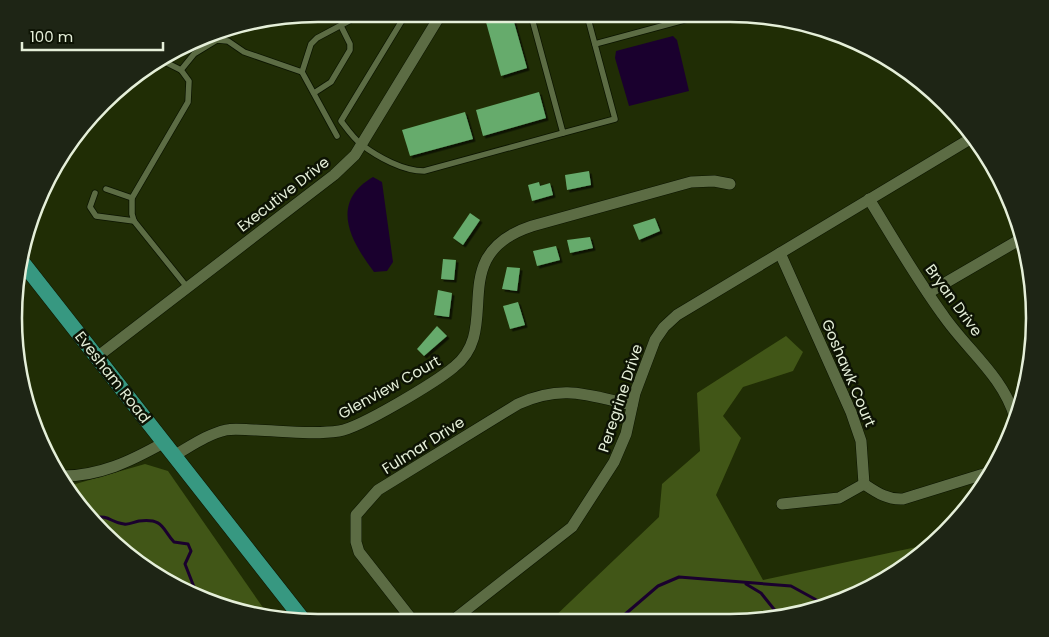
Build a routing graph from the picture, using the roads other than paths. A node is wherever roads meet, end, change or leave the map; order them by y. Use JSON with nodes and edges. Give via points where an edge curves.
{"nodes":[{"id":1,"x":348,"y":22,"type":"edge"},
{"id":2,"x":401,"y":22,"type":"edge"},
{"id":3,"x":437,"y":22,"type":"edge"},
{"id":4,"x":533,"y":22,"type":"edge"},
{"id":5,"x":589,"y":22,"type":"edge"},
{"id":6,"x":677,"y":22,"type":"edge"},
{"id":7,"x":341,"y":26,"type":"junction"},
{"id":8,"x":218,"y":40,"type":"edge"},
{"id":9,"x":215,"y":41,"type":"edge"},
{"id":10,"x":595,"y":44,"type":"junction"},
{"id":11,"x":168,"y":64,"type":"edge"},
{"id":12,"x":182,"y":70,"type":"junction"},
{"id":13,"x":302,"y":72,"type":"junction"},
{"id":14,"x":314,"y":93,"type":"junction"},
{"id":15,"x":563,"y":133,"type":"junction"},
{"id":16,"x":337,"y":136,"type":"dead end"},
{"id":17,"x":967,"y":140,"type":"edge"},
{"id":18,"x":361,"y":145,"type":"junction"},
{"id":19,"x":730,"y":184,"type":"dead end"},
{"id":20,"x":106,"y":189,"type":"dead end"},
{"id":21,"x":95,"y":193,"type":"dead end"},
{"id":22,"x":132,"y":198,"type":"junction"},
{"id":23,"x":869,"y":199,"type":"junction"},
{"id":24,"x":134,"y":221,"type":"junction"},
{"id":25,"x":1016,"y":242,"type":"edge"},
{"id":26,"x":780,"y":252,"type":"junction"},
{"id":27,"x":27,"y":268,"type":"edge"},
{"id":28,"x":187,"y":287,"type":"junction"},
{"id":29,"x":928,"y":293,"type":"junction"},
{"id":30,"x":97,"y":357,"type":"junction"},
{"id":31,"x":632,"y":405,"type":"junction"},
{"id":32,"x":1012,"y":410,"type":"edge"},
{"id":33,"x":165,"y":442,"type":"junction"},
{"id":34,"x":175,"y":455,"type":"junction"},
{"id":35,"x":68,"y":475,"type":"edge"},
{"id":36,"x":982,"y":476,"type":"edge"},
{"id":37,"x":864,"y":484,"type":"junction"},
{"id":38,"x":782,"y":504,"type":"dead end"},
{"id":39,"x":298,"y":614,"type":"edge"},
{"id":40,"x":408,"y":614,"type":"edge"},
{"id":41,"x":461,"y":614,"type":"edge"}],
"edges":[{"from":1,"to":7,"type":"lane"},
{"from":2,"to":18,"type":"lane","via":[[341,121]]},
{"from":3,"to":18,"type":"street","name":"Executive Drive"},
{"from":4,"to":15,"type":"lane"},
{"from":5,"to":10,"type":"lane"},
{"from":6,"to":10,"type":"lane"},
{"from":7,"to":13,"type":"lane","via":[[311,44]]},
{"from":7,"to":14,"type":"lane","via":[[350,50],[331,82]]},
{"from":8,"to":13,"type":"lane"},
{"from":9,"to":12,"type":"lane","via":[[194,54]]},
{"from":10,"to":15,"type":"lane","via":[[615,119]]},
{"from":11,"to":12,"type":"lane"},
{"from":12,"to":22,"type":"lane","via":[[189,81],[188,102]]},
{"from":13,"to":14,"type":"lane"},
{"from":14,"to":16,"type":"lane"},
{"from":15,"to":18,"type":"lane","via":[[424,171],[399,166]]},
{"from":17,"to":23,"type":"street","name":"Peregrine Drive"},
{"from":18,"to":28,"type":"street","name":"Executive Drive","via":[[334,174]]},
{"from":19,"to":34,"type":"street","name":"Glenview Court","via":[[691,182],[532,226],[507,236],[496,244],[483,267],[473,340],[462,361],[435,381],[352,428],[326,432],[228,430],[209,436]]},
{"from":20,"to":22,"type":"lane"},
{"from":21,"to":24,"type":"lane","via":[[90,207],[96,216]]},
{"from":22,"to":24,"type":"lane"},
{"from":23,"to":26,"type":"street","name":"Peregrine Drive"},
{"from":23,"to":29,"type":"street","name":"Bryan Drive"},
{"from":24,"to":28,"type":"lane"},
{"from":25,"to":29,"type":"street"},
{"from":26,"to":31,"type":"street","name":"Peregrine Drive","via":[[677,315],[664,327],[655,340]]},
{"from":26,"to":37,"type":"street","name":"Goshawk Court","via":[[851,412],[861,441]]},
{"from":27,"to":30,"type":"main road","name":"Evesham Road"},
{"from":28,"to":30,"type":"street","name":"Executive Drive"},
{"from":29,"to":32,"type":"street","name":"Bryan Drive","via":[[962,341],[990,370]]},
{"from":30,"to":33,"type":"main road","name":"Evesham Road"},
{"from":31,"to":40,"type":"street","name":"Fulmar Drive","via":[[572,392],[550,392],[533,397],[378,490],[356,515],[356,542],[359,552]]},
{"from":31,"to":41,"type":"street","name":"Peregrine Drive","via":[[626,434],[614,462],[572,527]]},
{"from":33,"to":34,"type":"main road","name":"Evesham Road"},
{"from":33,"to":35,"type":"street","via":[[119,466],[90,474]]},
{"from":34,"to":39,"type":"main road","name":"Evesham Road"},
{"from":36,"to":37,"type":"street","via":[[902,499],[879,494]]},
{"from":37,"to":38,"type":"street","via":[[839,498]]}]}
